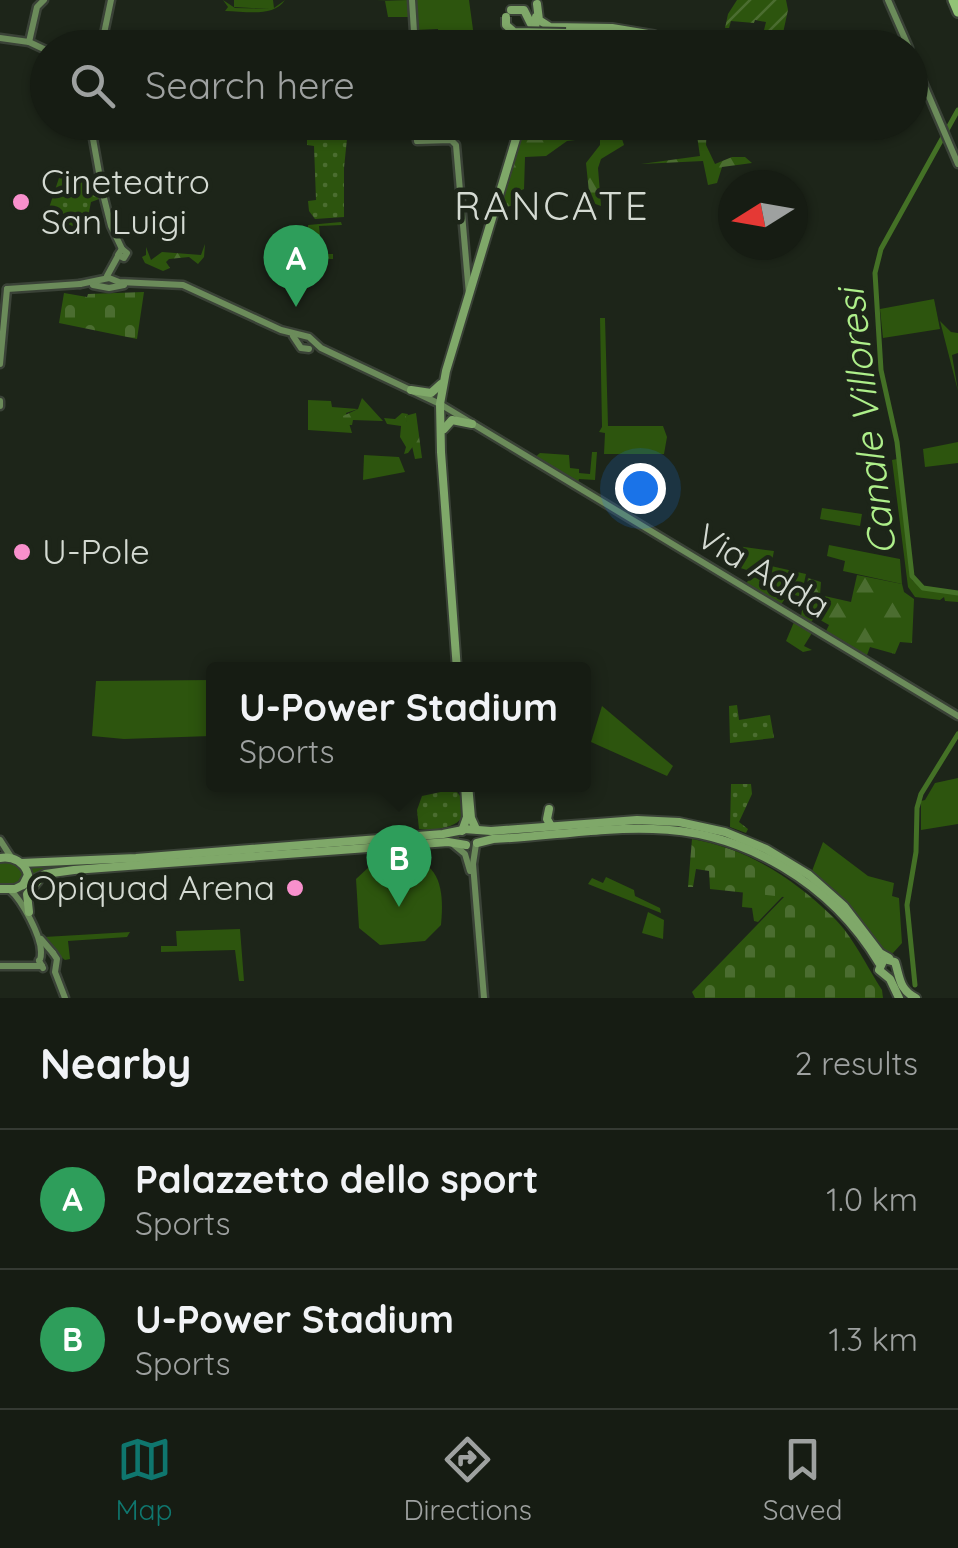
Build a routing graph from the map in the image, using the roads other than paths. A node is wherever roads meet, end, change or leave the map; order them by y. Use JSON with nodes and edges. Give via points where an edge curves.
{"nodes":[{"id":1,"x":44,"y":0,"type":"edge"},
{"id":2,"x":111,"y":0,"type":"edge"},
{"id":3,"x":412,"y":0,"type":"edge"},
{"id":4,"x":888,"y":0,"type":"edge"},
{"id":5,"x":953,"y":0,"type":"edge"},
{"id":6,"x":534,"y":1,"type":"edge"},
{"id":7,"x":958,"y":12,"type":"edge"},
{"id":8,"x":508,"y":13,"type":"junction"},
{"id":9,"x":532,"y":27,"type":"junction"},
{"id":10,"x":32,"y":30,"type":"edge"},
{"id":11,"x":105,"y":30,"type":"edge"},
{"id":12,"x":414,"y":30,"type":"edge"},
{"id":13,"x":511,"y":30,"type":"edge"},
{"id":14,"x":532,"y":30,"type":"edge"},
{"id":15,"x":534,"y":30,"type":"edge"},
{"id":16,"x":586,"y":30,"type":"edge"},
{"id":17,"x":901,"y":30,"type":"edge"},
{"id":18,"x":0,"y":38,"type":"edge"},
{"id":19,"x":30,"y":38,"type":"edge"},
{"id":20,"x":29,"y":42,"type":"joint"},
{"id":21,"x":928,"y":95,"type":"edge"},
{"id":22,"x":93,"y":140,"type":"edge"},
{"id":23,"x":416,"y":140,"type":"edge"},
{"id":24,"x":451,"y":140,"type":"edge"},
{"id":25,"x":451,"y":140,"type":"edge"},
{"id":26,"x":516,"y":140,"type":"edge"},
{"id":27,"x":958,"y":164,"type":"edge"},
{"id":28,"x":110,"y":283,"type":"junction"},
{"id":29,"x":3,"y":290,"type":"edge"},
{"id":30,"x":470,"y":294,"type":"junction"},
{"id":31,"x":301,"y":340,"type":"junction"},
{"id":32,"x":0,"y":344,"type":"edge"},
{"id":33,"x":311,"y":346,"type":"junction"},
{"id":34,"x":0,"y":361,"type":"edge"},
{"id":35,"x":443,"y":380,"type":"junction"},
{"id":36,"x":411,"y":390,"type":"junction"},
{"id":37,"x":440,"y":404,"type":"junction"},
{"id":38,"x":472,"y":424,"type":"junction"},
{"id":39,"x":442,"y":437,"type":"junction"},
{"id":40,"x":441,"y":472,"type":"junction"},
{"id":41,"x":446,"y":522,"type":"junction"},
{"id":42,"x":456,"y":662,"type":"edge"},
{"id":43,"x":958,"y":716,"type":"edge"},
{"id":44,"x":468,"y":792,"type":"edge"},
{"id":45,"x":468,"y":799,"type":"junction"},
{"id":46,"x":549,"y":808,"type":"dead end"},
{"id":47,"x":551,"y":826,"type":"junction"},
{"id":48,"x":476,"y":829,"type":"junction"},
{"id":49,"x":464,"y":830,"type":"junction"},
{"id":50,"x":506,"y":834,"type":"junction"},
{"id":51,"x":443,"y":838,"type":"junction"},
{"id":52,"x":0,"y":840,"type":"edge"},
{"id":53,"x":469,"y":844,"type":"junction"},
{"id":54,"x":0,"y":849,"type":"edge"},
{"id":55,"x":0,"y":857,"type":"edge"},
{"id":56,"x":16,"y":860,"type":"junction"},
{"id":57,"x":74,"y":870,"type":"junction"},
{"id":58,"x":472,"y":872,"type":"junction"},
{"id":59,"x":23,"y":885,"type":"junction"},
{"id":60,"x":5,"y":889,"type":"edge"},
{"id":61,"x":29,"y":912,"type":"junction"},
{"id":62,"x":53,"y":953,"type":"junction"},
{"id":63,"x":889,"y":958,"type":"junction"},
{"id":64,"x":42,"y":962,"type":"junction"},
{"id":65,"x":880,"y":963,"type":"junction"},
{"id":66,"x":0,"y":965,"type":"edge"},
{"id":67,"x":55,"y":966,"type":"junction"},
{"id":68,"x":63,"y":998,"type":"edge"},
{"id":69,"x":484,"y":998,"type":"edge"},
{"id":70,"x":899,"y":998,"type":"edge"},
{"id":71,"x":916,"y":998,"type":"edge"}],
"edges":[{"from":1,"to":10,"type":"main road"},
{"from":2,"to":11,"type":"main road"},
{"from":3,"to":12,"type":"main road"},
{"from":4,"to":17,"type":"main road"},
{"from":5,"to":7,"type":"highway"},
{"from":6,"to":8,"type":"main road"},
{"from":6,"to":9,"type":"main road"},
{"from":6,"to":15,"type":"main road"},
{"from":6,"to":16,"type":"main road","via":[[546,26]]},
{"from":8,"to":9,"type":"main road","via":[[526,10]]},
{"from":8,"to":13,"type":"main road","bridge":true},
{"from":9,"to":14,"type":"main road"},
{"from":18,"to":20,"type":"main road"},
{"from":19,"to":20,"type":"main road"},
{"from":21,"to":27,"type":"main road"},
{"from":22,"to":28,"type":"main road","via":[[119,258]]},
{"from":23,"to":24,"type":"main road"},
{"from":25,"to":30,"type":"main road"},
{"from":26,"to":30,"type":"main road"},
{"from":28,"to":29,"type":"main road"},
{"from":28,"to":31,"type":"main road","via":[[189,286]]},
{"from":29,"to":32,"type":"main road"},
{"from":29,"to":34,"type":"main road"},
{"from":30,"to":35,"type":"main road"},
{"from":31,"to":33,"type":"main road","via":[[309,337]]},
{"from":31,"to":33,"type":"main road","via":[[302,349]]},
{"from":33,"to":36,"type":"main road","name":"Via Adda"},
{"from":35,"to":36,"type":"main road","via":[[432,393]]},
{"from":35,"to":37,"type":"main road"},
{"from":36,"to":37,"type":"main road","name":"Via Adda"},
{"from":37,"to":38,"type":"main road","name":"Via Adda"},
{"from":37,"to":39,"type":"main road"},
{"from":38,"to":39,"type":"main road","via":[[452,420]]},
{"from":38,"to":43,"type":"main road","name":"Via Adda"},
{"from":39,"to":40,"type":"main road"},
{"from":39,"to":40,"type":"main road"},
{"from":40,"to":41,"type":"main road"},
{"from":40,"to":41,"type":"main road"},
{"from":41,"to":42,"type":"main road"},
{"from":44,"to":45,"type":"main road"},
{"from":45,"to":48,"type":"main road"},
{"from":45,"to":49,"type":"main road"},
{"from":45,"to":50,"type":"main road","via":[[478,822]]},
{"from":45,"to":51,"type":"main road","via":[[458,828]]},
{"from":46,"to":47,"type":"main road"},
{"from":47,"to":50,"type":"main road"},
{"from":47,"to":63,"type":"main road","via":[[656,820],[742,838],[820,883]]},
{"from":48,"to":49,"type":"main road"},
{"from":48,"to":50,"type":"main road"},
{"from":48,"to":53,"type":"main road"},
{"from":49,"to":51,"type":"main road"},
{"from":49,"to":53,"type":"main road","via":[[460,836]]},
{"from":50,"to":53,"type":"main road"},
{"from":50,"to":58,"type":"main road","via":[[481,845]]},
{"from":50,"to":65,"type":"main road","via":[[658,829],[737,845],[813,888]]},
{"from":51,"to":53,"type":"main road"},
{"from":51,"to":56,"type":"main road"},
{"from":51,"to":57,"type":"main road"},
{"from":51,"to":58,"type":"main road","via":[[461,848]]},
{"from":52,"to":56,"type":"main road"},
{"from":53,"to":58,"type":"main road"},
{"from":54,"to":55,"type":"main road"},
{"from":55,"to":56,"type":"main road"},
{"from":56,"to":59,"type":"main road","via":[[27,872]]},
{"from":57,"to":59,"type":"main road"},
{"from":57,"to":61,"type":"main road","via":[[34,884],[26,896]]},
{"from":58,"to":69,"type":"main road"},
{"from":59,"to":60,"type":"main road"},
{"from":59,"to":61,"type":"main road"},
{"from":60,"to":64,"type":"main road","via":[[22,902]]},
{"from":61,"to":62,"type":"main road"},
{"from":62,"to":64,"type":"main road","via":[[46,951]]},
{"from":62,"to":67,"type":"main road"},
{"from":63,"to":65,"type":"main road"},
{"from":63,"to":71,"type":"main road","via":[[906,993]]},
{"from":64,"to":66,"type":"main road"},
{"from":64,"to":67,"type":"main road"},
{"from":64,"to":68,"type":"main road"},
{"from":65,"to":70,"type":"main road","via":[[879,972]]},
{"from":67,"to":68,"type":"main road"}]}
